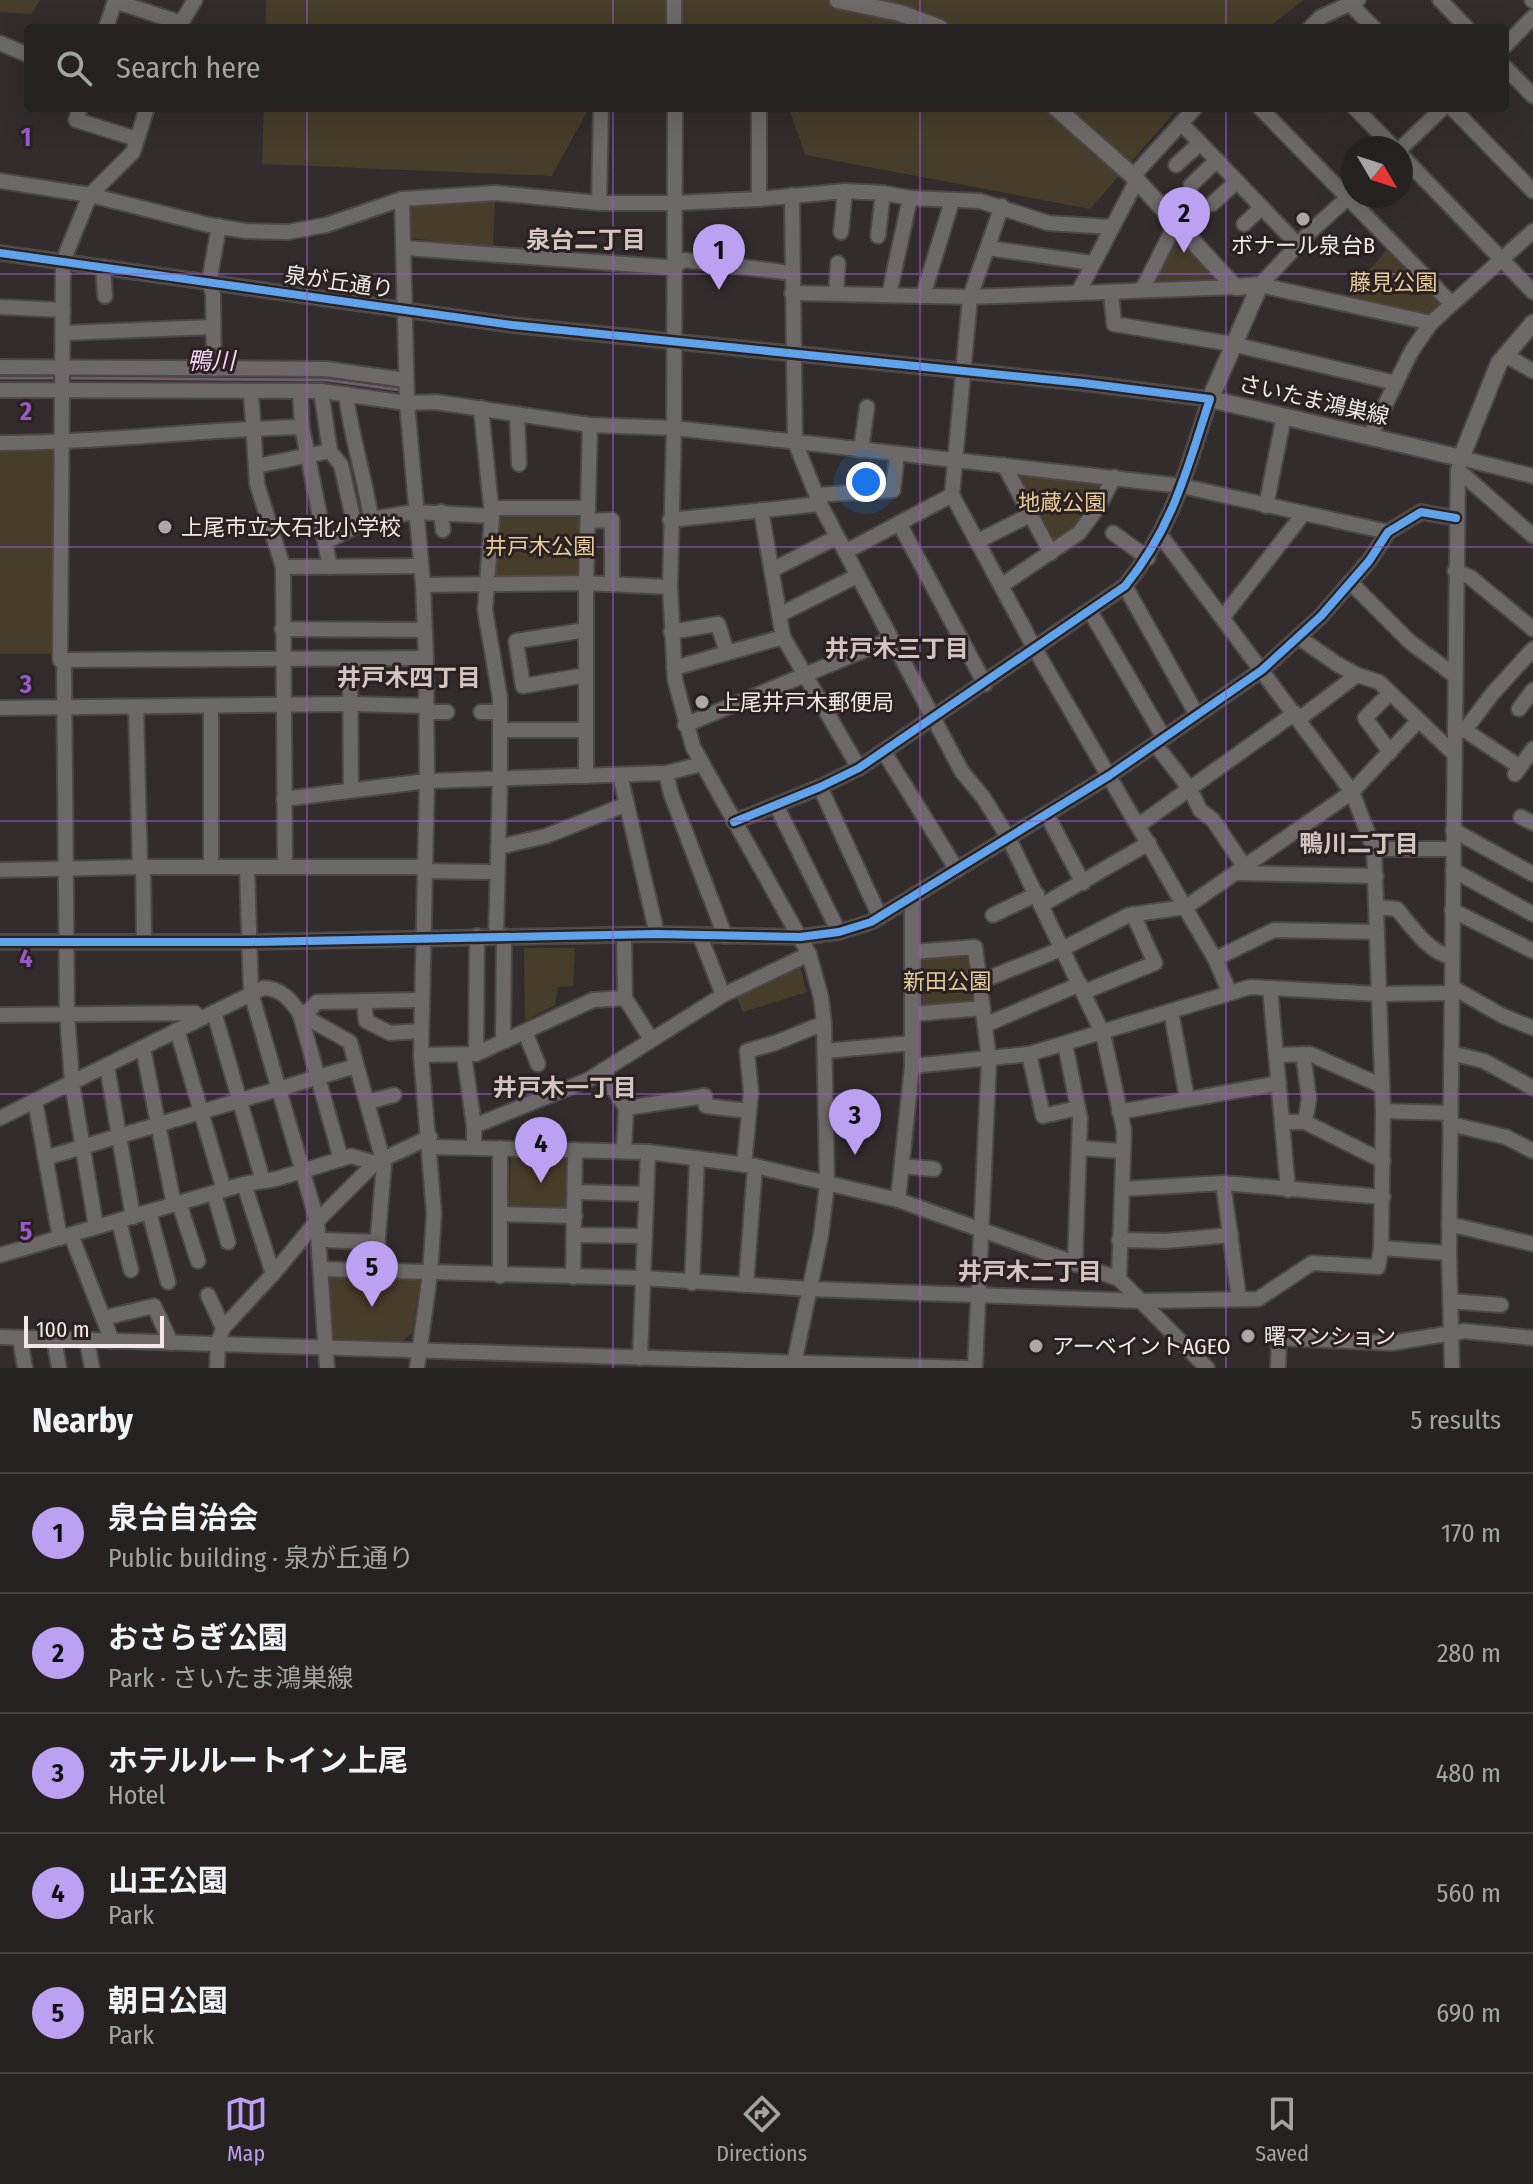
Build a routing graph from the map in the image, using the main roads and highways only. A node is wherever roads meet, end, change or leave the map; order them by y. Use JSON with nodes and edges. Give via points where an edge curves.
{"nodes":[{"id":1,"x":838,"y":0,"type":"edge"},
{"id":2,"x":929,"y":24,"type":"edge"},
{"id":3,"x":1061,"y":112,"type":"edge"},
{"id":4,"x":1533,"y":323,"type":"edge"}],
"edges":[{"from":1,"to":2,"type":"main road"},
{"from":3,"to":4,"type":"main road","name":"さいたま鴻巣線","via":[[1135,178],[1236,287],[1260,285],[1210,399],[1370,436],[1460,464],[1505,355]]}]}
